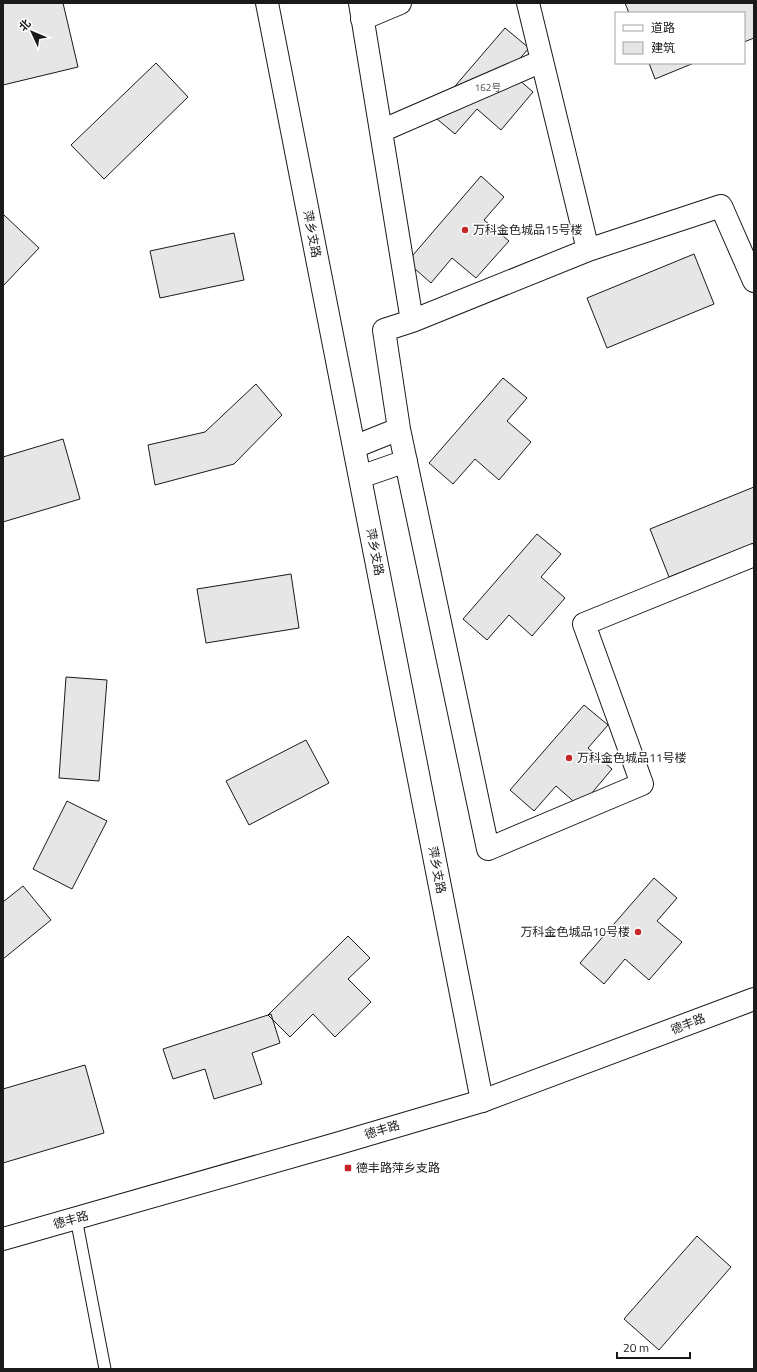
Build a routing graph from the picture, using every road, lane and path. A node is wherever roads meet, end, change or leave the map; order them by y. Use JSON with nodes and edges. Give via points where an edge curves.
{"nodes":[{"id":1,"x":266,"y":3,"type":"edge"},
{"id":2,"x":400,"y":3,"type":"edge"},
{"id":3,"x":528,"y":3,"type":"edge"},
{"id":4,"x":361,"y":11,"type":"edge"},
{"id":5,"x":542,"y":61,"type":"junction"},
{"id":6,"x":381,"y":131,"type":"junction"},
{"id":7,"x":588,"y":250,"type":"junction"},
{"id":8,"x":754,"y":280,"type":"edge"},
{"id":9,"x":412,"y":321,"type":"junction"},
{"id":10,"x":399,"y":429,"type":"junction"},
{"id":11,"x":354,"y":447,"type":"junction"},
{"id":12,"x":406,"y":461,"type":"junction"},
{"id":13,"x":360,"y":477,"type":"junction"},
{"id":14,"x":754,"y":554,"type":"edge"},
{"id":15,"x":754,"y":999,"type":"edge"},
{"id":16,"x":482,"y":1101,"type":"junction"},
{"id":17,"x":76,"y":1218,"type":"junction"},
{"id":18,"x":3,"y":1239,"type":"edge"},
{"id":19,"x":105,"y":1369,"type":"edge"}],
"edges":[{"from":1,"to":11,"type":"street","name":"萍乡支路"},
{"from":2,"to":4,"type":"street"},
{"from":3,"to":5,"type":"street"},
{"from":4,"to":6,"type":"street"},
{"from":5,"to":6,"type":"street"},
{"from":5,"to":7,"type":"street"},
{"from":6,"to":9,"type":"street"},
{"from":7,"to":8,"type":"street","via":[[721,206]]},
{"from":7,"to":9,"type":"street"},
{"from":9,"to":10,"type":"street","via":[[384,330]]},
{"from":10,"to":11,"type":"street"},
{"from":10,"to":12,"type":"street"},
{"from":11,"to":13,"type":"street","name":"萍乡支路"},
{"from":12,"to":13,"type":"street"},
{"from":12,"to":14,"type":"street","via":[[488,849],[642,784],[584,624]]},
{"from":13,"to":16,"type":"street","name":"萍乡支路"},
{"from":15,"to":16,"type":"street","name":"德丰路"},
{"from":16,"to":17,"type":"street","name":"德丰路"},
{"from":17,"to":18,"type":"street","name":"德丰路"},
{"from":17,"to":19,"type":"lane"}]}
